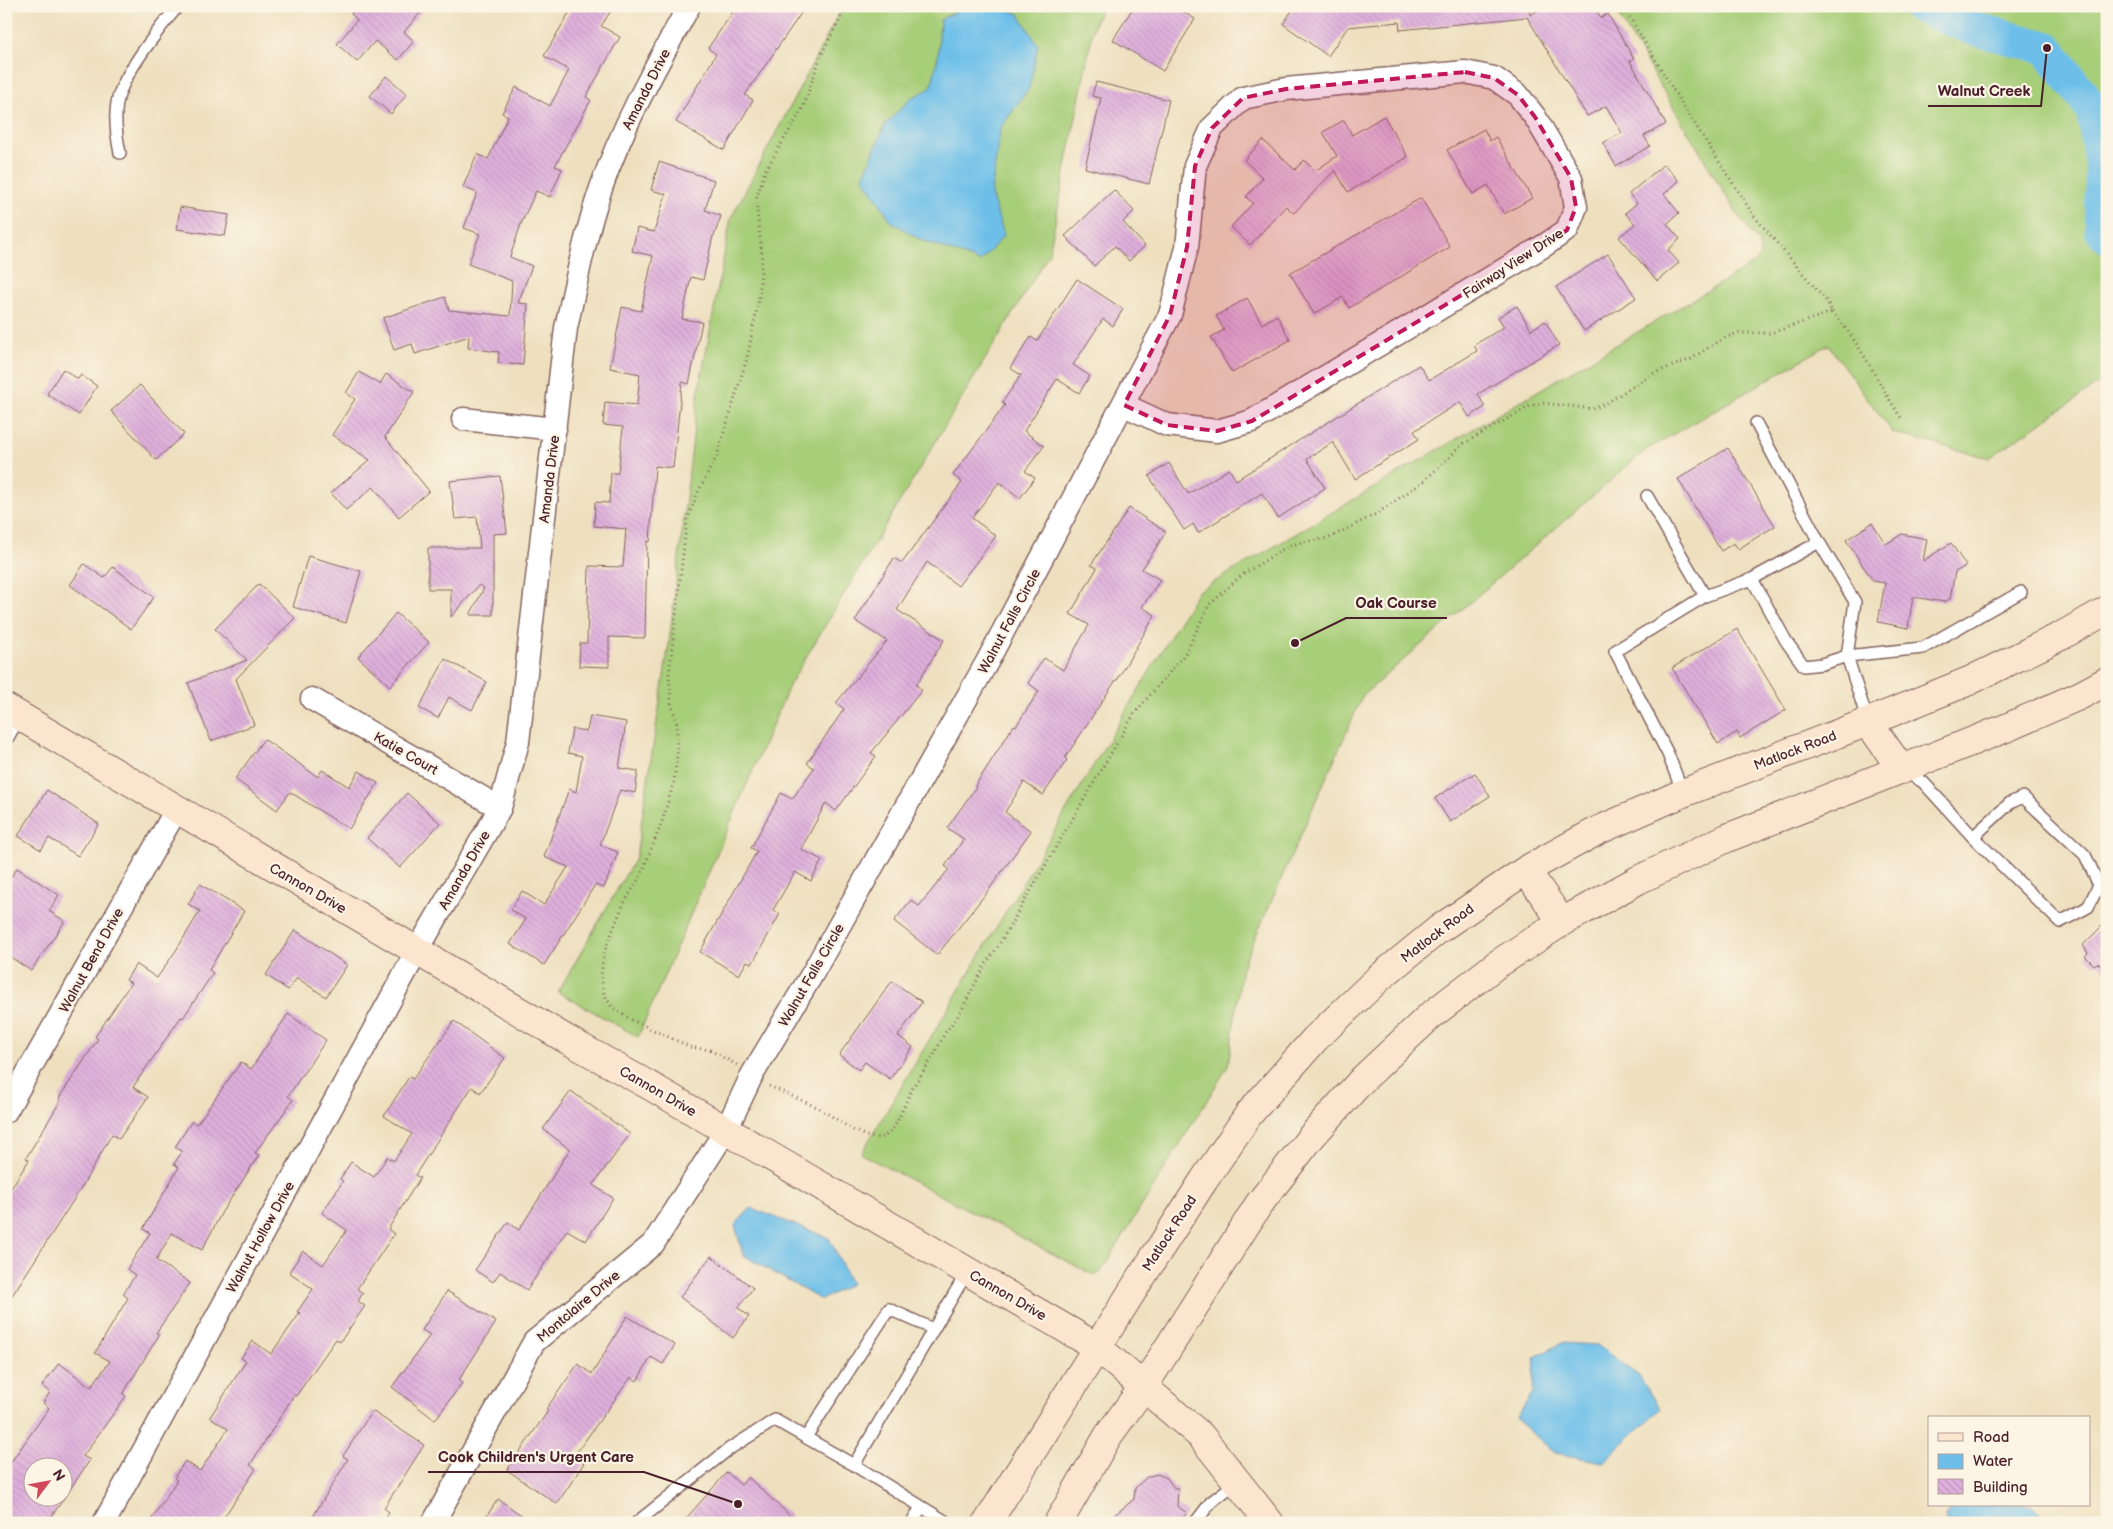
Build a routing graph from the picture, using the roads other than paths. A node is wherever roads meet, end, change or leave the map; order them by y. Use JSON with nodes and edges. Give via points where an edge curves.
{"nodes":[{"id":1,"x":178,"y":6,"type":"edge"},
{"id":2,"x":689,"y":6,"type":"edge"},
{"id":3,"x":1243,"y":98,"type":"joint"},
{"id":4,"x":120,"y":153,"type":"dead end"},
{"id":5,"x":1124,"y":405,"type":"junction"},
{"id":6,"x":463,"y":419,"type":"dead end"},
{"id":7,"x":1756,"y":423,"type":"dead end"},
{"id":8,"x":555,"y":429,"type":"junction"},
{"id":9,"x":1647,"y":496,"type":"dead end"},
{"id":10,"x":1820,"y":542,"type":"junction"},
{"id":11,"x":1752,"y":579,"type":"junction"},
{"id":12,"x":2022,"y":592,"type":"dead end"},
{"id":13,"x":1705,"y":596,"type":"junction"},
{"id":14,"x":2107,"y":610,"type":"edge"},
{"id":15,"x":1847,"y":656,"type":"junction"},
{"id":16,"x":2107,"y":681,"type":"edge"},
{"id":17,"x":312,"y":699,"type":"dead end"},
{"id":18,"x":13,"y":712,"type":"edge"},
{"id":19,"x":1868,"y":722,"type":"junction"},
{"id":20,"x":6,"y":741,"type":"edge"},
{"id":21,"x":1902,"y":770,"type":"junction"},
{"id":22,"x":1683,"y":793,"type":"junction"},
{"id":23,"x":500,"y":808,"type":"junction"},
{"id":24,"x":176,"y":810,"type":"junction"},
{"id":25,"x":1973,"y":837,"type":"junction"},
{"id":26,"x":1526,"y":870,"type":"junction"},
{"id":27,"x":1562,"y":922,"type":"junction"},
{"id":28,"x":417,"y":951,"type":"junction"},
{"id":29,"x":6,"y":1111,"type":"edge"},
{"id":30,"x":726,"y":1130,"type":"junction"},
{"id":31,"x":967,"y":1272,"type":"junction"},
{"id":32,"x":933,"y":1330,"type":"junction"},
{"id":33,"x":1097,"y":1347,"type":"junction"},
{"id":34,"x":1144,"y":1386,"type":"junction"},
{"id":35,"x":806,"y":1437,"type":"junction"},
{"id":36,"x":854,"y":1465,"type":"junction"},
{"id":37,"x":1239,"y":1481,"type":"junction"},
{"id":38,"x":921,"y":1507,"type":"junction"},
{"id":39,"x":104,"y":1523,"type":"edge"},
{"id":40,"x":432,"y":1523,"type":"edge"},
{"id":41,"x":636,"y":1523,"type":"edge"},
{"id":42,"x":912,"y":1523,"type":"edge"},
{"id":43,"x":948,"y":1523,"type":"edge"},
{"id":44,"x":987,"y":1523,"type":"edge"},
{"id":45,"x":1058,"y":1523,"type":"edge"},
{"id":46,"x":1196,"y":1523,"type":"edge"},
{"id":47,"x":1270,"y":1523,"type":"edge"}],
"edges":[{"from":1,"to":4,"type":"lane","via":[[119,92],[115,133]]},
{"from":2,"to":8,"type":"street","name":"Amanda Drive","via":[[636,103],[600,190],[566,328]]},
{"from":3,"to":5,"type":"street","name":"Walnut Falls Circle","via":[[1212,128],[1195,166],[1187,247],[1170,315]]},
{"from":3,"to":5,"type":"street","name":"Fairway View Drive","via":[[1286,89],[1466,72],[1494,78],[1518,95],[1535,117],[1571,178],[1576,207],[1567,230],[1546,245],[1252,421],[1217,431],[1207,430],[1167,425]]},
{"from":5,"to":30,"type":"street","name":"Walnut Falls Circle","via":[[987,662],[752,1075]]},
{"from":6,"to":8,"type":"street"},
{"from":7,"to":10,"type":"lane"},
{"from":8,"to":23,"type":"street","name":"Amanda Drive","via":[[518,742]]},
{"from":9,"to":13,"type":"lane"},
{"from":10,"to":11,"type":"lane"},
{"from":10,"to":15,"type":"lane","via":[[1855,602]]},
{"from":11,"to":13,"type":"lane"},
{"from":11,"to":15,"type":"lane","via":[[1786,641],[1804,666]]},
{"from":12,"to":15,"type":"lane","via":[[1923,648]]},
{"from":13,"to":22,"type":"lane","via":[[1615,651],[1668,754]]},
{"from":14,"to":19,"type":"main road","name":"Matlock Road","via":[[1970,681]]},
{"from":15,"to":19,"type":"lane"},
{"from":16,"to":21,"type":"main road","via":[[2006,728]]},
{"from":17,"to":23,"type":"street","name":"Katie Court"},
{"from":18,"to":20,"type":"lane"},
{"from":18,"to":24,"type":"main road","name":"Cannon Drive"},
{"from":19,"to":21,"type":"main road"},
{"from":19,"to":22,"type":"main road","name":"Matlock Road"},
{"from":21,"to":25,"type":"lane","via":[[1923,782]]},
{"from":21,"to":27,"type":"main road","via":[[1727,838],[1638,880]]},
{"from":22,"to":26,"type":"main road","name":"Matlock Road","via":[[1597,830]]},
{"from":23,"to":28,"type":"street","name":"Amanda Drive"},
{"from":24,"to":28,"type":"main road","name":"Cannon Drive"},
{"from":24,"to":29,"type":"street","name":"Walnut Bend Drive"},
{"from":25,"to":25,"type":"lane","via":[[2060,922],[2088,907],[2100,885],[2085,855],[2023,796],[2010,803]]},
{"from":26,"to":27,"type":"main road"},
{"from":26,"to":33,"type":"main road","name":"Matlock Road","via":[[1439,929],[1379,978],[1315,1039],[1249,1114]]},
{"from":27,"to":34,"type":"main road","via":[[1496,965],[1430,1016],[1363,1080],[1318,1129],[1259,1204]]},
{"from":28,"to":30,"type":"main road","name":"Cannon Drive"},
{"from":28,"to":39,"type":"street","name":"Walnut Hollow Drive"},
{"from":30,"to":31,"type":"main road","name":"Cannon Drive"},
{"from":30,"to":40,"type":"street","name":"Montclaire Drive","via":[[653,1244],[534,1342]]},
{"from":31,"to":32,"type":"lane"},
{"from":31,"to":33,"type":"main road","name":"Cannon Drive"},
{"from":32,"to":35,"type":"lane","via":[[889,1309]]},
{"from":32,"to":36,"type":"lane"},
{"from":33,"to":34,"type":"main road","name":"Cannon Drive"},
{"from":33,"to":44,"type":"main road","name":"Matlock Road"},
{"from":34,"to":37,"type":"main road","name":"Cannon Drive","via":[[1201,1436]]},
{"from":34,"to":45,"type":"main road","via":[[1108,1436]]},
{"from":35,"to":36,"type":"lane"},
{"from":35,"to":41,"type":"lane","via":[[775,1420],[729,1449]]},
{"from":36,"to":38,"type":"lane"},
{"from":37,"to":46,"type":"lane","via":[[1211,1502]]},
{"from":37,"to":47,"type":"main road","name":"Cannon Drive"},
{"from":38,"to":42,"type":"lane"},
{"from":38,"to":43,"type":"lane"}]}
